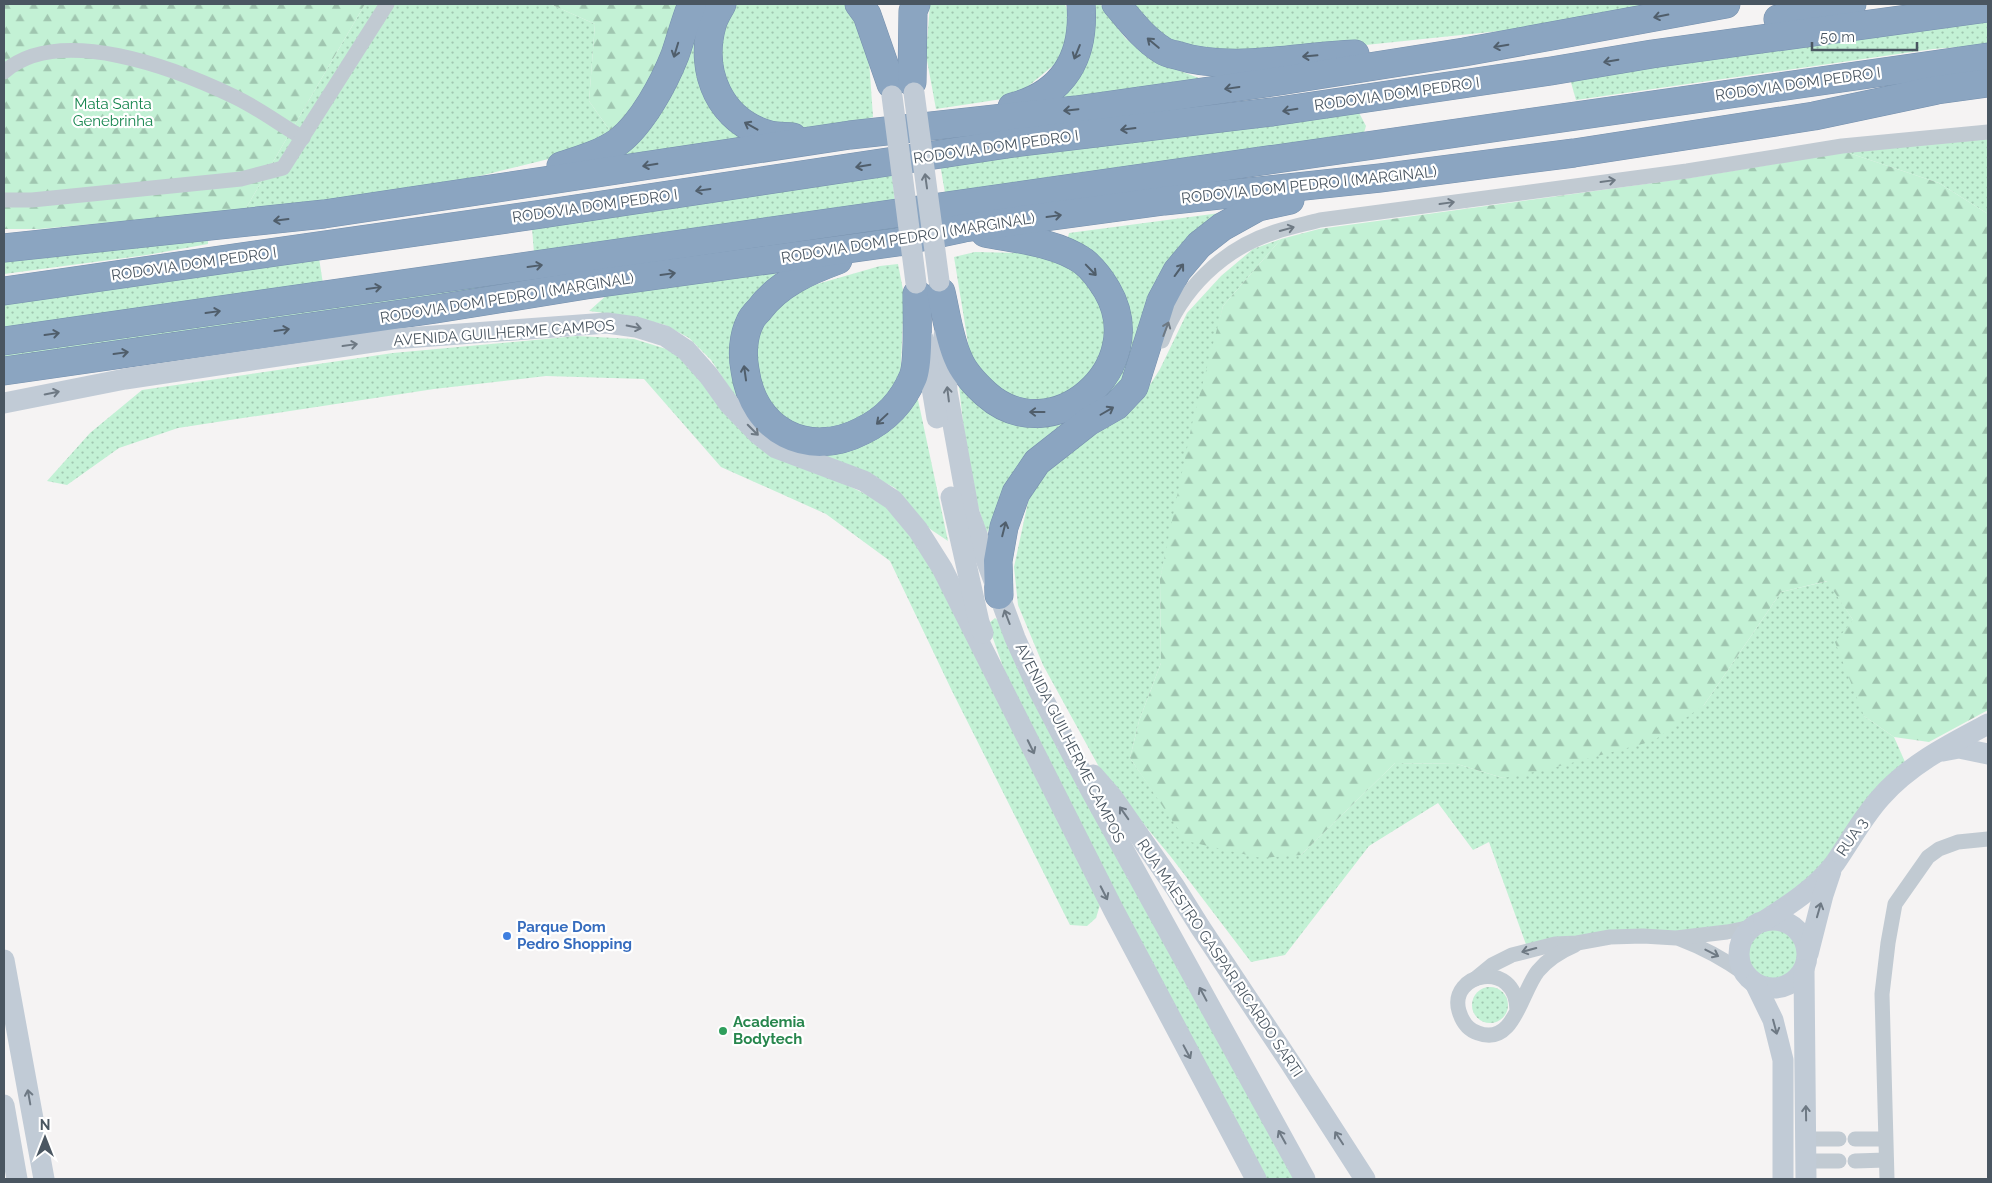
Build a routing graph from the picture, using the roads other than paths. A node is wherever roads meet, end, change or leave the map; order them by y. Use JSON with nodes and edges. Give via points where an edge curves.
{"nodes":[{"id":1,"x":387,"y":4,"type":"edge"},
{"id":2,"x":692,"y":4,"type":"edge"},
{"id":3,"x":722,"y":4,"type":"edge"},
{"id":4,"x":859,"y":4,"type":"edge"},
{"id":5,"x":878,"y":4,"type":"edge"},
{"id":6,"x":901,"y":4,"type":"edge"},
{"id":7,"x":916,"y":4,"type":"edge"},
{"id":8,"x":1080,"y":4,"type":"edge"},
{"id":9,"x":1116,"y":4,"type":"edge"},
{"id":10,"x":1726,"y":4,"type":"edge"},
{"id":11,"x":1852,"y":4,"type":"edge"},
{"id":12,"x":1988,"y":8,"type":"edge"},
{"id":13,"x":1464,"y":52,"type":"junction"},
{"id":14,"x":1652,"y":54,"type":"junction"},
{"id":15,"x":1988,"y":57,"type":"edge"},
{"id":16,"x":4,"y":72,"type":"edge"},
{"id":17,"x":1988,"y":83,"type":"edge"},
{"id":18,"x":902,"y":89,"type":"junction"},
{"id":19,"x":1988,"y":101,"type":"edge"},
{"id":20,"x":1814,"y":116,"type":"junction"},
{"id":21,"x":956,"y":122,"type":"junction"},
{"id":22,"x":1988,"y":132,"type":"edge"},
{"id":23,"x":850,"y":136,"type":"junction"},
{"id":24,"x":303,"y":138,"type":"junction"},
{"id":25,"x":1380,"y":178,"type":"junction"},
{"id":26,"x":4,"y":200,"type":"edge"},
{"id":27,"x":324,"y":214,"type":"junction"},
{"id":28,"x":964,"y":228,"type":"junction"},
{"id":29,"x":898,"y":242,"type":"junction"},
{"id":30,"x":4,"y":248,"type":"edge"},
{"id":31,"x":131,"y":273,"type":"junction"},
{"id":32,"x":4,"y":279,"type":"edge"},
{"id":33,"x":928,"y":288,"type":"junction"},
{"id":34,"x":4,"y":291,"type":"edge"},
{"id":35,"x":4,"y":341,"type":"edge"},
{"id":36,"x":4,"y":371,"type":"edge"},
{"id":37,"x":1134,"y":387,"type":"junction"},
{"id":38,"x":8,"y":403,"type":"edge"},
{"id":39,"x":999,"y":595,"type":"junction"},
{"id":40,"x":1010,"y":703,"type":"junction"},
{"id":41,"x":1988,"y":724,"type":"edge"},
{"id":42,"x":1066,"y":743,"type":"junction"},
{"id":43,"x":1937,"y":751,"type":"junction"},
{"id":44,"x":1988,"y":754,"type":"edge"},
{"id":45,"x":1988,"y":839,"type":"edge"},
{"id":46,"x":1834,"y":864,"type":"junction"},
{"id":47,"x":1758,"y":924,"type":"junction"},
{"id":48,"x":1676,"y":938,"type":"junction"},
{"id":49,"x":1578,"y":944,"type":"junction"},
{"id":50,"x":4,"y":960,"type":"edge"},
{"id":51,"x":1805,"y":963,"type":"junction"},
{"id":52,"x":1475,"y":979,"type":"junction"},
{"id":53,"x":1750,"y":979,"type":"junction"},
{"id":54,"x":1517,"y":1010,"type":"junction"},
{"id":55,"x":4,"y":1105,"type":"edge"},
{"id":56,"x":1806,"y":1138,"type":"junction"},
{"id":57,"x":1839,"y":1139,"type":"dead end"},
{"id":58,"x":1855,"y":1139,"type":"dead end"},
{"id":59,"x":1885,"y":1139,"type":"junction"},
{"id":60,"x":1886,"y":1160,"type":"junction"},
{"id":61,"x":1839,"y":1161,"type":"dead end"},
{"id":62,"x":1855,"y":1161,"type":"dead end"},
{"id":63,"x":1806,"y":1170,"type":"edge"},
{"id":64,"x":17,"y":1179,"type":"edge"},
{"id":65,"x":44,"y":1179,"type":"edge"},
{"id":66,"x":1256,"y":1179,"type":"edge"},
{"id":67,"x":1305,"y":1179,"type":"edge"},
{"id":68,"x":1365,"y":1179,"type":"edge"},
{"id":69,"x":1783,"y":1179,"type":"edge"},
{"id":70,"x":1887,"y":1179,"type":"edge"}],
"edges":[{"from":1,"to":24,"type":"street"},
{"from":2,"to":27,"type":"highway","one_way":true,"via":[[675,55],[657,93],[618,142],[562,166],[423,190]]},
{"from":23,"to":3,"type":"highway","one_way":true,"via":[[771,135],[736,117],[723,103],[709,73],[712,23]]},
{"from":4,"to":18,"type":"highway"},
{"from":5,"to":18,"type":"main road","name":"AVENIDA GUILHERME CAMPOS"},
{"from":6,"to":18,"type":"main road","name":"AVENIDA GUILHERME CAMPOS"},
{"from":7,"to":18,"type":"highway"},
{"from":8,"to":21,"type":"highway","one_way":true,"via":[[1080,44],[1070,69],[1053,89],[1022,105]]},
{"from":13,"to":9,"type":"highway","one_way":true,"via":[[1324,55],[1230,64],[1194,61],[1163,51],[1140,32]]},
{"from":10,"to":13,"type":"highway","one_way":true},
{"from":11,"to":14,"type":"highway","via":[[1763,22]]},
{"from":12,"to":14,"type":"highway","name":"RODOVIA DOM PEDRO I"},
{"from":13,"to":21,"type":"highway","one_way":true,"via":[[1076,110]]},
{"from":14,"to":31,"type":"highway","name":"RODOVIA DOM PEDRO I","one_way":true,"via":[[1272,112],[1014,143]]},
{"from":35,"to":15,"type":"highway","name":"RODOVIA DOM PEDRO I","one_way":true},
{"from":16,"to":24,"type":"street","via":[[13,64],[36,55],[72,50],[114,54],[155,65],[235,97]]},
{"from":17,"to":20,"type":"highway","via":[[1937,90]]},
{"from":18,"to":33,"type":"main road","name":"AVENIDA GUILHERME CAMPOS","bridge":true},
{"from":19,"to":20,"type":"highway"},
{"from":20,"to":25,"type":"highway","name":"RODOVIA DOM PEDRO I (MARGINAL)","via":[[1574,153]]},
{"from":21,"to":23,"type":"highway"},
{"from":37,"to":22,"type":"street","one_way":true,"via":[[1158,351],[1170,320],[1185,295],[1218,262],[1274,232],[1320,220],[1678,172],[1842,146]]},
{"from":23,"to":27,"type":"highway","one_way":true},
{"from":24,"to":26,"type":"street","via":[[283,168],[241,179]]},
{"from":28,"to":25,"type":"highway","name":"RODOVIA DOM PEDRO I (MARGINAL)","one_way":true,"via":[[1164,201]]},
{"from":37,"to":25,"type":"highway","one_way":true,"via":[[1161,301],[1177,271],[1200,245],[1222,227],[1258,208]]},
{"from":27,"to":30,"type":"highway","one_way":true},
{"from":28,"to":29,"type":"highway","name":"RODOVIA DOM PEDRO I (MARGINAL)"},
{"from":28,"to":33,"type":"highway","one_way":true,"via":[[1062,250],[1083,261],[1102,281],[1114,302],[1120,327],[1116,351],[1107,371],[1090,394],[1069,406],[1042,413],[1018,412],[998,405],[976,385],[958,359]]},
{"from":33,"to":29,"type":"highway","one_way":true,"via":[[914,376],[900,401],[877,424],[846,439],[818,442],[796,439],[775,428],[760,412],[747,387],[742,354],[750,322],[769,296],[821,266]]},
{"from":36,"to":29,"type":"highway","name":"RODOVIA DOM PEDRO I (MARGINAL)","one_way":true},
{"from":31,"to":32,"type":"highway"},
{"from":31,"to":34,"type":"highway","name":"RODOVIA DOM PEDRO I"},
{"from":39,"to":33,"type":"main road","name":"AVENIDA GUILHERME CAMPOS","one_way":true,"via":[[969,512]]},
{"from":33,"to":40,"type":"main road","name":"AVENIDA GUILHERME CAMPOS","via":[[952,500],[979,622]]},
{"from":39,"to":37,"type":"highway","one_way":true,"via":[[998,561],[1004,527],[1016,493],[1037,462],[1088,422],[1116,406]]},
{"from":38,"to":40,"type":"main road","name":"AVENIDA GUILHERME CAMPOS","one_way":true,"via":[[125,379],[393,339],[606,323],[636,327],[665,336],[686,350],[729,404],[776,448],[864,481],[893,500],[918,530],[942,568]]},
{"from":42,"to":39,"type":"main road","name":"AVENIDA GUILHERME CAMPOS","one_way":true,"via":[[1038,689]]},
{"from":40,"to":66,"type":"main road","name":"AVENIDA GUILHERME CAMPOS","one_way":true,"via":[[1113,910]]},
{"from":41,"to":43,"type":"main road","name":"RUA 3"},
{"from":67,"to":42,"type":"main road","name":"AVENIDA GUILHERME CAMPOS","one_way":true},
{"from":68,"to":42,"type":"main road","name":"RUA MAESTRO GASPAR RICARDO SARTI","one_way":true,"via":[[1170,880],[1113,798]]},
{"from":43,"to":44,"type":"main road","name":"RUA 3","via":[[1959,748]]},
{"from":43,"to":46,"type":"main road","name":"RUA 3","via":[[1909,770],[1881,796]]},
{"from":45,"to":59,"type":"street","via":[[1958,842],[1928,856],[1896,904],[1882,994]]},
{"from":46,"to":47,"type":"main road","name":"RUA 3","via":[[1790,905]]},
{"from":51,"to":46,"type":"main road","one_way":true},
{"from":47,"to":48,"type":"street"},
{"from":47,"to":51,"type":"main road","via":[[1777,921],[1800,933],[1806,944]]},
{"from":47,"to":53,"type":"main road","via":[[1744,937],[1739,949],[1740,962]]},
{"from":48,"to":49,"type":"street","via":[[1610,937]]},
{"from":48,"to":53,"type":"street","one_way":true,"via":[[1716,955]]},
{"from":49,"to":52,"type":"street","one_way":true,"via":[[1555,944],[1512,955]]},
{"from":49,"to":54,"type":"street","via":[[1563,950],[1538,971]]},
{"from":65,"to":50,"type":"main road","one_way":true},
{"from":51,"to":53,"type":"main road","via":[[1797,979],[1782,987],[1765,988]]},
{"from":56,"to":51,"type":"main road","one_way":true},
{"from":52,"to":54,"type":"street","via":[[1496,977],[1506,982],[1517,999]]},
{"from":52,"to":54,"type":"street","via":[[1465,986],[1458,1008],[1461,1019],[1469,1028],[1479,1034],[1495,1034],[1512,1024]]},
{"from":53,"to":69,"type":"main road","one_way":true,"via":[[1773,1020],[1783,1060]]},
{"from":55,"to":64,"type":"main road"},
{"from":56,"to":57,"type":"street"},
{"from":56,"to":63,"type":"main road"},
{"from":58,"to":59,"type":"street"},
{"from":59,"to":60,"type":"street"},
{"from":60,"to":62,"type":"street"},
{"from":60,"to":70,"type":"street"},
{"from":61,"to":63,"type":"street"}]}
